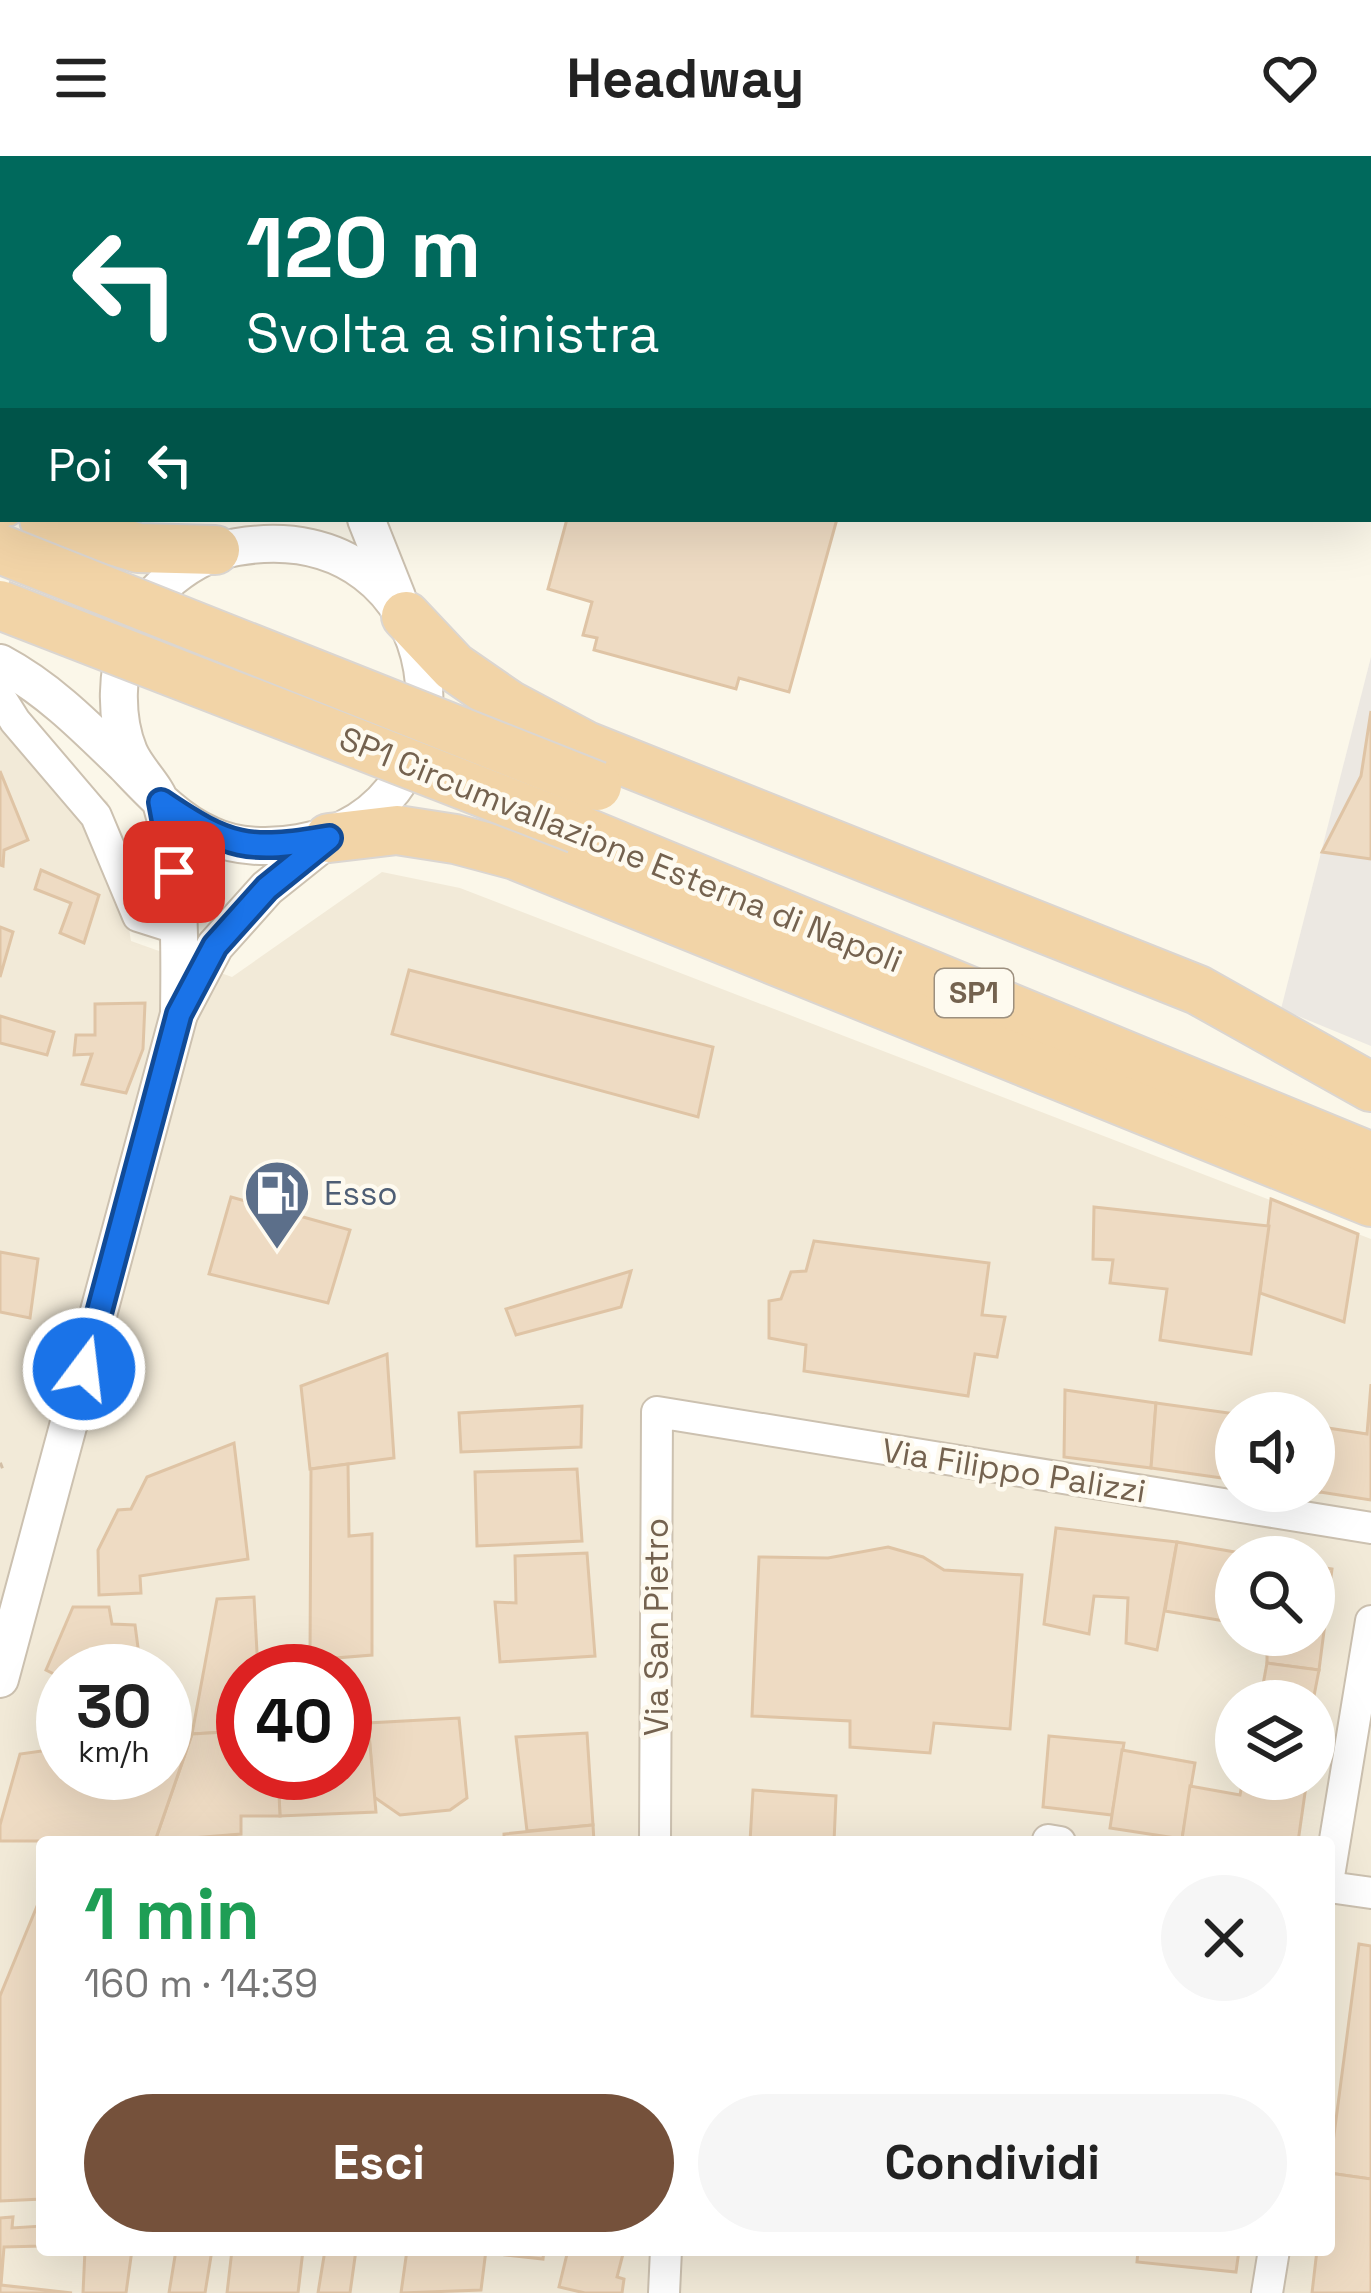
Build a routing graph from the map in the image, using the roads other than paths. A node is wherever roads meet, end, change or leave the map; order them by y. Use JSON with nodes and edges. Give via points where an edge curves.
{"nodes":[{"id":1,"x":54,"y":522,"type":"edge"},
{"id":2,"x":248,"y":522,"type":"edge"},
{"id":3,"x":367,"y":522,"type":"edge"},
{"id":4,"x":0,"y":549,"type":"edge"},
{"id":5,"x":215,"y":550,"type":"junction"},
{"id":6,"x":0,"y":605,"type":"edge"},
{"id":7,"x":406,"y":616,"type":"junction"},
{"id":8,"x":0,"y":663,"type":"edge"},
{"id":9,"x":0,"y":697,"type":"edge"},
{"id":10,"x":161,"y":802,"type":"junction"},
{"id":11,"x":329,"y":838,"type":"junction"},
{"id":12,"x":179,"y":929,"type":"junction"},
{"id":13,"x":179,"y":1014,"type":"junction"},
{"id":14,"x":1371,"y":1090,"type":"edge"},
{"id":15,"x":1371,"y":1157,"type":"edge"},
{"id":16,"x":1371,"y":1202,"type":"edge"},
{"id":17,"x":657,"y":1412,"type":"joint"},
{"id":18,"x":1371,"y":1528,"type":"edge"},
{"id":19,"x":1371,"y":1621,"type":"edge"},
{"id":20,"x":0,"y":1679,"type":"edge"},
{"id":21,"x":655,"y":1836,"type":"edge"},
{"id":22,"x":1335,"y":1840,"type":"edge"},
{"id":23,"x":1335,"y":1888,"type":"edge"},
{"id":24,"x":1371,"y":1893,"type":"edge"},
{"id":25,"x":666,"y":2256,"type":"edge"},
{"id":26,"x":1273,"y":2256,"type":"edge"},
{"id":27,"x":664,"y":2293,"type":"edge"},
{"id":28,"x":1268,"y":2293,"type":"edge"}],
"edges":[{"from":1,"to":5,"type":"highway","via":[[138,548]]},
{"from":2,"to":5,"type":"street"},
{"from":3,"to":7,"type":"street"},
{"from":4,"to":14,"type":"highway","name":"SP1 Circumvallazione Esterna di Napoli","number":"SP1","bridge":true},
{"from":5,"to":7,"type":"street","via":[[275,540],[334,553],[383,587]]},
{"from":5,"to":10,"type":"street","via":[[164,583],[130,633],[117,692],[128,751]]},
{"from":6,"to":15,"type":"highway","name":"SP1 Circumvallazione Esterna di Napoli","number":"SP1","bridge":true,"via":[[577,830]]},
{"from":7,"to":11,"type":"street","via":[[427,697],[414,756],[380,806]]},
{"from":7,"to":14,"type":"highway","via":[[454,667],[586,746],[1198,990]]},
{"from":8,"to":10,"type":"street","via":[[77,718]]},
{"from":9,"to":12,"type":"street","via":[[96,816],[137,916]]},
{"from":10,"to":11,"type":"street","via":[[211,836],[269,848]]},
{"from":10,"to":12,"type":"street"},
{"from":11,"to":13,"type":"street","via":[[267,888],[215,946]]},
{"from":11,"to":16,"type":"highway","via":[[397,830],[515,855]]},
{"from":12,"to":13,"type":"street"},
{"from":13,"to":20,"type":"street"},
{"from":17,"to":18,"type":"street","name":"Via Filippo Palizzi"},
{"from":17,"to":21,"type":"street","name":"Via San Pietro"},
{"from":19,"to":22,"type":"street"},
{"from":23,"to":24,"type":"street"},
{"from":25,"to":27,"type":"street"},
{"from":26,"to":28,"type":"street"}]}
